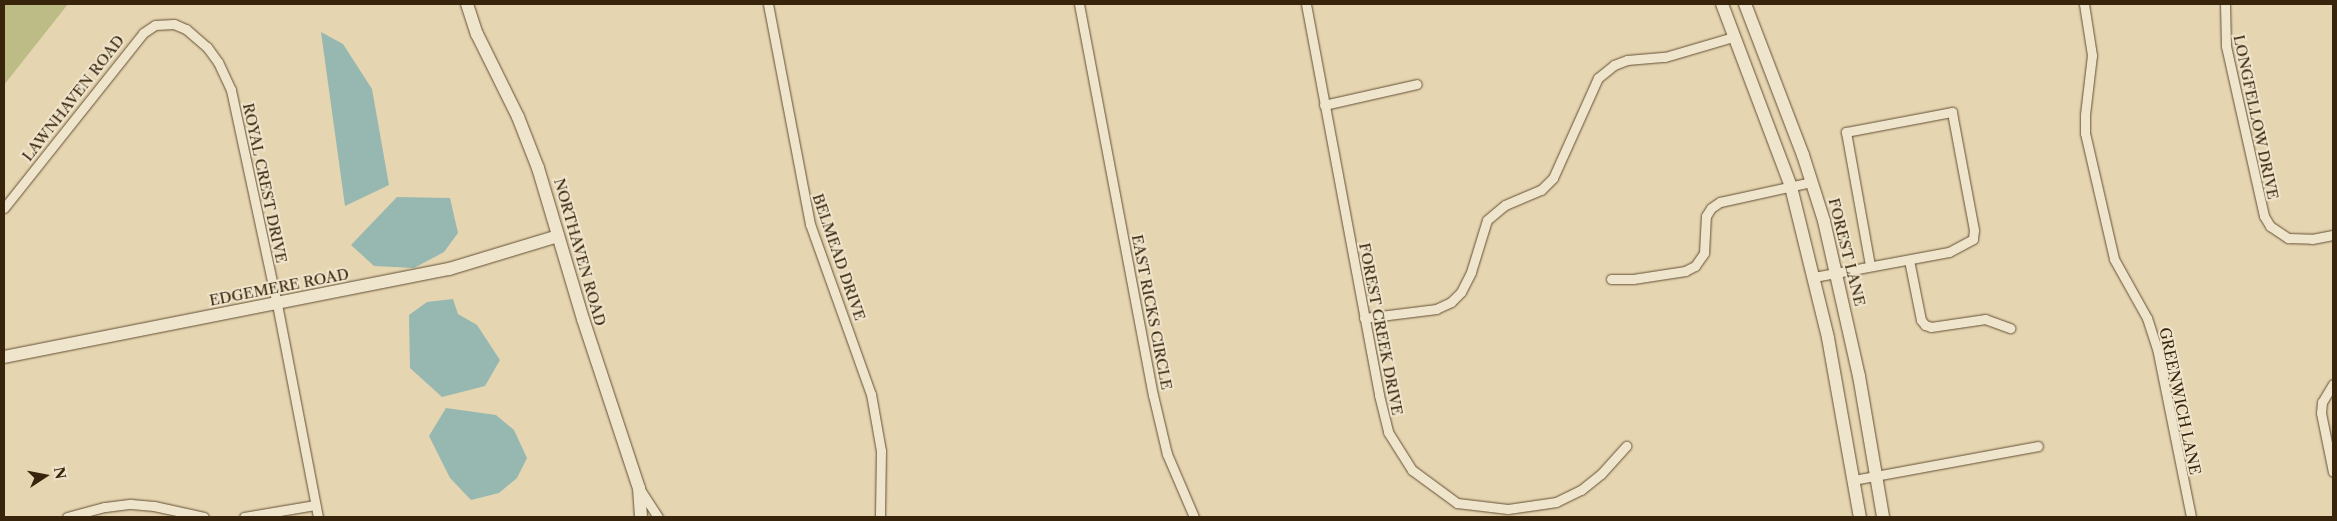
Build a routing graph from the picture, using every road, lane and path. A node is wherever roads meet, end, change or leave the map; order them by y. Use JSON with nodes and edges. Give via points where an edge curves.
{"nodes":[{"id":1,"x":467,"y":4,"type":"edge"},
{"id":2,"x":768,"y":4,"type":"edge"},
{"id":3,"x":1080,"y":4,"type":"edge"},
{"id":4,"x":1306,"y":4,"type":"edge"},
{"id":5,"x":1744,"y":4,"type":"edge"},
{"id":6,"x":2084,"y":4,"type":"edge"},
{"id":7,"x":2225,"y":4,"type":"edge"},
{"id":8,"x":1723,"y":7,"type":"edge"},
{"id":9,"x":174,"y":24,"type":"joint"},
{"id":10,"x":1733,"y":37,"type":"junction"},
{"id":11,"x":1417,"y":84,"type":"dead end"},
{"id":12,"x":1324,"y":105,"type":"junction"},
{"id":13,"x":1812,"y":182,"type":"junction"},
{"id":14,"x":1791,"y":187,"type":"junction"},
{"id":15,"x":4,"y":208,"type":"edge"},
{"id":16,"x":2333,"y":235,"type":"edge"},
{"id":17,"x":558,"y":236,"type":"junction"},
{"id":18,"x":1909,"y":260,"type":"junction"},
{"id":19,"x":1870,"y":266,"type":"junction"},
{"id":20,"x":1836,"y":273,"type":"junction"},
{"id":21,"x":1814,"y":278,"type":"junction"},
{"id":22,"x":1611,"y":279,"type":"dead end"},
{"id":23,"x":277,"y":304,"type":"junction"},
{"id":24,"x":1364,"y":318,"type":"junction"},
{"id":25,"x":2010,"y":328,"type":"dead end"},
{"id":26,"x":4,"y":357,"type":"edge"},
{"id":27,"x":2333,"y":384,"type":"edge"},
{"id":28,"x":1626,"y":446,"type":"dead end"},
{"id":29,"x":2038,"y":446,"type":"dead end"},
{"id":30,"x":2333,"y":472,"type":"edge"},
{"id":31,"x":1875,"y":476,"type":"junction"},
{"id":32,"x":1853,"y":480,"type":"junction"},
{"id":33,"x":639,"y":488,"type":"junction"},
{"id":34,"x":315,"y":505,"type":"junction"},
{"id":35,"x":67,"y":517,"type":"edge"},
{"id":36,"x":204,"y":517,"type":"edge"},
{"id":37,"x":244,"y":517,"type":"edge"},
{"id":38,"x":318,"y":517,"type":"edge"},
{"id":39,"x":641,"y":517,"type":"edge"},
{"id":40,"x":658,"y":517,"type":"edge"},
{"id":41,"x":880,"y":517,"type":"edge"},
{"id":42,"x":1194,"y":517,"type":"edge"},
{"id":43,"x":1860,"y":517,"type":"edge"},
{"id":44,"x":1883,"y":517,"type":"edge"},
{"id":45,"x":2191,"y":517,"type":"edge"}],
"edges":[{"from":1,"to":17,"type":"street","name":"NORTHAVEN ROAD","via":[[487,57],[527,139]]},
{"from":2,"to":41,"type":"street","name":"BELMEAD DRIVE","via":[[810,224],[873,402],[881,452]]},
{"from":3,"to":42,"type":"street","name":"EAST RICKS CIRCLE","via":[[1163,437]]},
{"from":4,"to":12,"type":"street","name":"FOREST CREEK DRIVE"},
{"from":5,"to":8,"type":"street"},
{"from":5,"to":13,"type":"street","name":"FOREST LANE"},
{"from":6,"to":45,"type":"street","name":"GREENWICH LANE","via":[[2092,55],[2085,133],[2114,259],[2147,318],[2157,348]]},
{"from":7,"to":16,"type":"street","name":"LONGFELLOW DRIVE","via":[[2226,46],[2264,216],[2270,226],[2288,238],[2312,239]]},
{"from":8,"to":10,"type":"street"},
{"from":9,"to":15,"type":"street","name":"LAWNHAVEN ROAD","via":[[155,25],[143,33]]},
{"from":9,"to":23,"type":"street","name":"ROYAL CREST DRIVE","via":[[186,29],[206,47],[226,77]]},
{"from":10,"to":14,"type":"street"},
{"from":10,"to":24,"type":"street","via":[[1665,57],[1627,60],[1614,65],[1598,78],[1553,178],[1541,190],[1505,205],[1487,220],[1471,272],[1461,292],[1451,302],[1436,309]]},
{"from":11,"to":12,"type":"street"},
{"from":12,"to":24,"type":"street","name":"FOREST CREEK DRIVE"},
{"from":13,"to":14,"type":"street"},
{"from":13,"to":20,"type":"street","name":"FOREST LANE"},
{"from":14,"to":21,"type":"street"},
{"from":14,"to":22,"type":"street","via":[[1720,202],[1711,208],[1706,216],[1704,253],[1695,266],[1685,271]]},
{"from":17,"to":23,"type":"street","name":"EDGEMERE ROAD","via":[[449,269]]},
{"from":17,"to":33,"type":"street","name":"NORTHAVEN ROAD"},
{"from":18,"to":19,"type":"street"},
{"from":18,"to":19,"type":"street","via":[[1956,250],[1973,239],[1952,112],[1846,132]]},
{"from":18,"to":25,"type":"street","via":[[1921,320],[1925,325],[1931,327],[1985,319]]},
{"from":19,"to":20,"type":"street"},
{"from":20,"to":21,"type":"street"},
{"from":20,"to":31,"type":"street","name":"FOREST LANE","via":[[1859,376]]},
{"from":21,"to":32,"type":"street","via":[[1838,388]]},
{"from":23,"to":26,"type":"street","name":"EDGEMERE ROAD"},
{"from":23,"to":34,"type":"street","name":"ROYAL CREST DRIVE"},
{"from":24,"to":28,"type":"street","name":"FOREST CREEK DRIVE","via":[[1388,432],[1412,470],[1457,503],[1508,509],[1556,502],[1588,485]]},
{"from":27,"to":30,"type":"street","via":[[2322,402],[2321,413]]},
{"from":29,"to":31,"type":"street"},
{"from":31,"to":32,"type":"street"},
{"from":31,"to":44,"type":"street","name":"FOREST LANE"},
{"from":32,"to":43,"type":"street"},
{"from":33,"to":39,"type":"street","name":"NORTHAVEN ROAD"},
{"from":33,"to":40,"type":"street"},
{"from":34,"to":37,"type":"street"},
{"from":34,"to":38,"type":"street","name":"ROYAL CREST DRIVE"},
{"from":35,"to":36,"type":"street","via":[[131,504]]}]}
